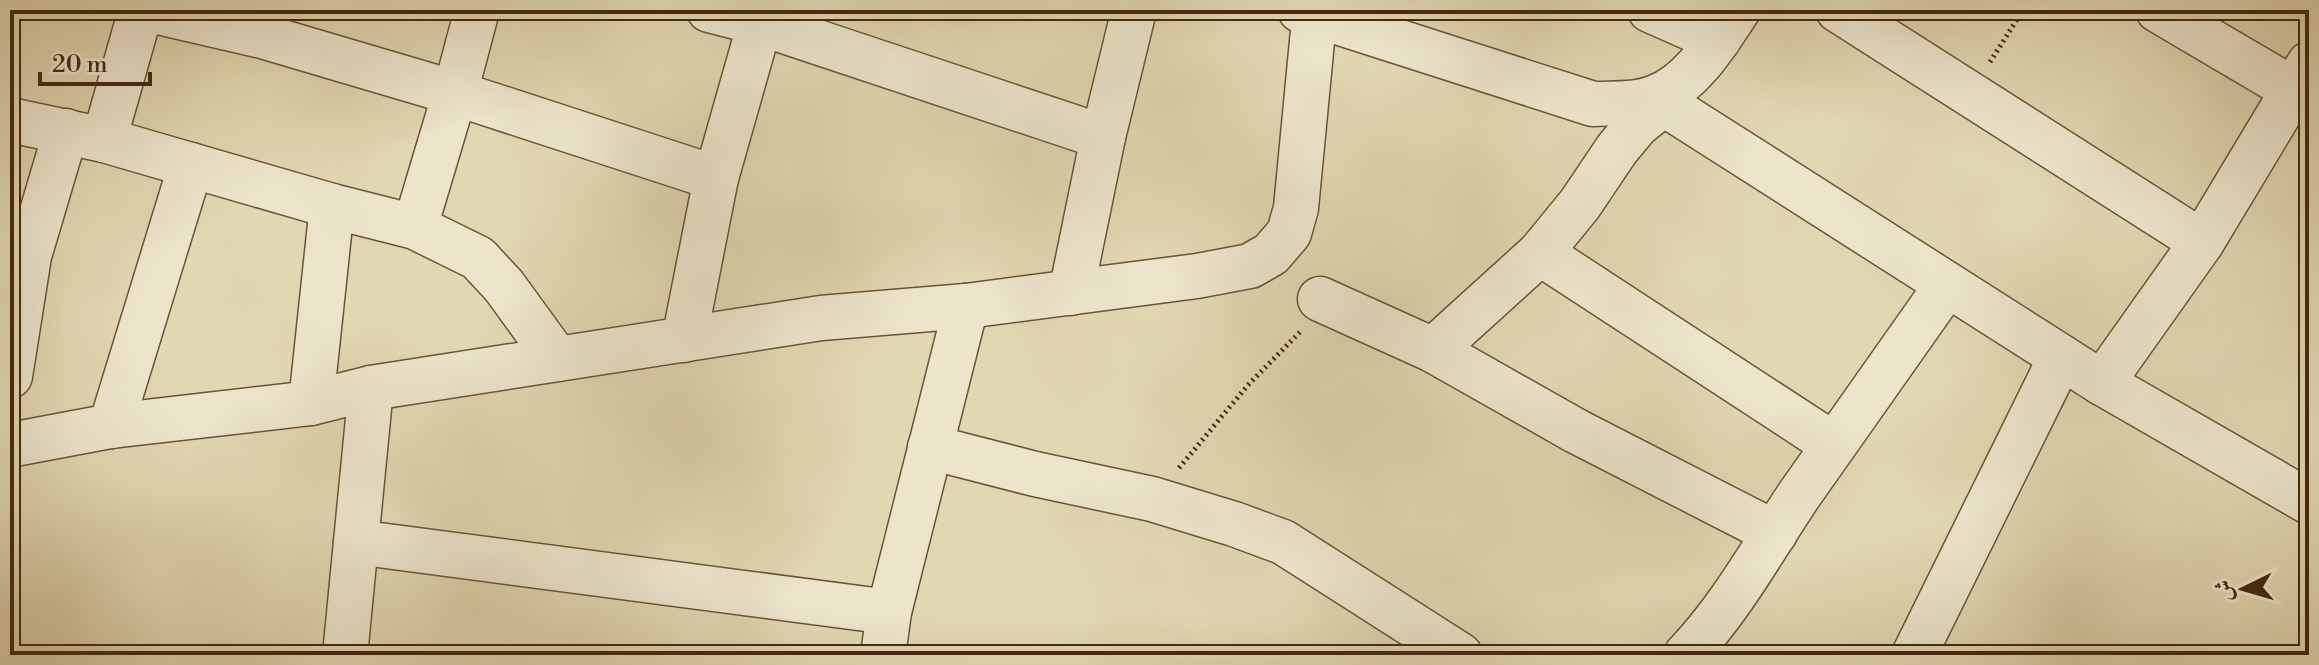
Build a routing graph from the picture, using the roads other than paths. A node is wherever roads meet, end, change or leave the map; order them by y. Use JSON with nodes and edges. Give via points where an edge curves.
{"nodes":[{"id":1,"x":141,"y":10,"type":"edge"},
{"id":2,"x":150,"y":10,"type":"edge"},
{"id":3,"x":477,"y":10,"type":"edge"},
{"id":4,"x":709,"y":10,"type":"edge"},
{"id":5,"x":1134,"y":10,"type":"edge"},
{"id":6,"x":1650,"y":10,"type":"edge"},
{"id":7,"x":1838,"y":10,"type":"edge"},
{"id":8,"x":2158,"y":10,"type":"edge"},
{"id":9,"x":1310,"y":11,"type":"edge"},
{"id":10,"x":760,"y":23,"type":"junction"},
{"id":11,"x":1728,"y":25,"type":"edge"},
{"id":12,"x":2300,"y":76,"type":"edge"},
{"id":13,"x":455,"y":93,"type":"junction"},
{"id":14,"x":1659,"y":101,"type":"junction"},
{"id":15,"x":10,"y":120,"type":"edge"},
{"id":16,"x":85,"y":135,"type":"junction"},
{"id":17,"x":1103,"y":137,"type":"junction"},
{"id":18,"x":191,"y":165,"type":"junction"},
{"id":19,"x":716,"y":178,"type":"junction"},
{"id":20,"x":332,"y":206,"type":"junction"},
{"id":21,"x":415,"y":227,"type":"junction"},
{"id":22,"x":2202,"y":242,"type":"junction"},
{"id":23,"x":1540,"y":253,"type":"junction"},
{"id":24,"x":1947,"y":285,"type":"junction"},
{"id":25,"x":1071,"y":293,"type":"junction"},
{"id":26,"x":1320,"y":299,"type":"road end"},
{"id":27,"x":966,"y":306,"type":"junction"},
{"id":28,"x":684,"y":340,"type":"junction"},
{"id":29,"x":1433,"y":350,"type":"junction"},
{"id":30,"x":2061,"y":357,"type":"junction"},
{"id":31,"x":557,"y":359,"type":"junction"},
{"id":32,"x":10,"y":376,"type":"edge"},
{"id":33,"x":2102,"y":383,"type":"junction"},
{"id":34,"x":371,"y":388,"type":"junction"},
{"id":35,"x":311,"y":403,"type":"junction"},
{"id":36,"x":111,"y":426,"type":"junction"},
{"id":37,"x":10,"y":445,"type":"edge"},
{"id":38,"x":1834,"y":445,"type":"junction"},
{"id":39,"x":930,"y":447,"type":"junction"},
{"id":40,"x":2309,"y":502,"type":"edge"},
{"id":41,"x":1775,"y":533,"type":"junction"},
{"id":42,"x":356,"y":542,"type":"junction"},
{"id":43,"x":889,"y":612,"type":"junction"},
{"id":44,"x":345,"y":655,"type":"edge"},
{"id":45,"x":883,"y":655,"type":"edge"},
{"id":46,"x":1460,"y":655,"type":"edge"},
{"id":47,"x":1686,"y":655,"type":"edge"},
{"id":48,"x":1914,"y":655,"type":"edge"}],
"edges":[{"from":1,"to":16,"type":"street"},
{"from":2,"to":13,"type":"street","via":[[262,36]]},
{"from":3,"to":13,"type":"street"},
{"from":4,"to":10,"type":"street"},
{"from":5,"to":17,"type":"street"},
{"from":6,"to":11,"type":"street"},
{"from":7,"to":22,"type":"street"},
{"from":8,"to":12,"type":"street"},
{"from":9,"to":14,"type":"street","via":[[1593,104]]},
{"from":9,"to":25,"type":"street","via":[[1296,208],[1289,233],[1271,254],[1250,266]]},
{"from":10,"to":17,"type":"street"},
{"from":10,"to":19,"type":"street"},
{"from":11,"to":14,"type":"street","via":[[1679,85]]},
{"from":12,"to":22,"type":"street"},
{"from":13,"to":19,"type":"street"},
{"from":13,"to":21,"type":"street"},
{"from":14,"to":23,"type":"street"},
{"from":14,"to":24,"type":"street"},
{"from":15,"to":16,"type":"street"},
{"from":16,"to":18,"type":"street"},
{"from":16,"to":32,"type":"street","via":[[29,256]]},
{"from":17,"to":25,"type":"street"},
{"from":18,"to":20,"type":"street"},
{"from":18,"to":36,"type":"street"},
{"from":19,"to":28,"type":"street"},
{"from":20,"to":21,"type":"street"},
{"from":20,"to":35,"type":"street"},
{"from":21,"to":31,"type":"street","via":[[478,258]]},
{"from":22,"to":33,"type":"street"},
{"from":23,"to":29,"type":"street"},
{"from":23,"to":38,"type":"street"},
{"from":24,"to":30,"type":"street"},
{"from":24,"to":38,"type":"street"},
{"from":25,"to":27,"type":"street"},
{"from":26,"to":29,"type":"street"},
{"from":27,"to":28,"type":"street","via":[[864,313]]},
{"from":27,"to":39,"type":"street"},
{"from":28,"to":31,"type":"street"},
{"from":29,"to":41,"type":"street"},
{"from":30,"to":33,"type":"street"},
{"from":30,"to":48,"type":"street"},
{"from":31,"to":34,"type":"street"},
{"from":33,"to":40,"type":"street"},
{"from":34,"to":35,"type":"street"},
{"from":34,"to":42,"type":"street"},
{"from":35,"to":36,"type":"street"},
{"from":36,"to":37,"type":"street"},
{"from":38,"to":41,"type":"street"},
{"from":39,"to":43,"type":"street"},
{"from":39,"to":46,"type":"street","via":[[1152,499],[1283,542]]},
{"from":41,"to":47,"type":"street"},
{"from":42,"to":43,"type":"street"},
{"from":42,"to":44,"type":"street"},
{"from":43,"to":45,"type":"street"}]}
